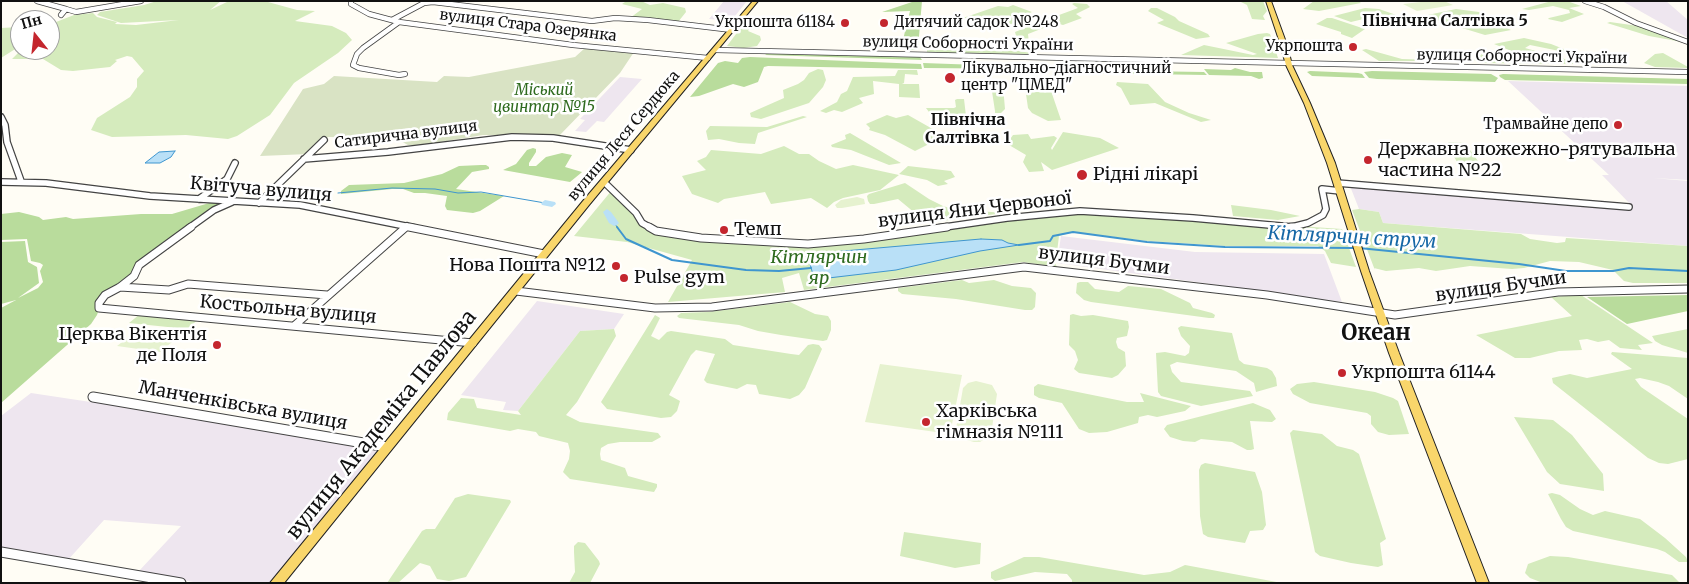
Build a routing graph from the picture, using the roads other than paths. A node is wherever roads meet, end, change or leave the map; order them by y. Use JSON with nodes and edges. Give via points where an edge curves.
{"nodes":[{"id":1,"x":37,"y":1,"type":"edge"},
{"id":2,"x":141,"y":1,"type":"edge"},
{"id":3,"x":351,"y":1,"type":"edge"},
{"id":4,"x":433,"y":1,"type":"edge"},
{"id":5,"x":756,"y":1,"type":"edge"},
{"id":6,"x":1268,"y":1,"type":"edge"},
{"id":7,"x":1585,"y":1,"type":"edge"},
{"id":8,"x":66,"y":9,"type":"junction"},
{"id":9,"x":61,"y":15,"type":"dead end"},
{"id":10,"x":392,"y":20,"type":"junction"},
{"id":11,"x":399,"y":22,"type":"junction"},
{"id":12,"x":732,"y":30,"type":"junction"},
{"id":13,"x":1282,"y":40,"type":"joint"},
{"id":14,"x":1688,"y":42,"type":"edge"},
{"id":15,"x":715,"y":50,"type":"junction"},
{"id":16,"x":708,"y":58,"type":"junction"},
{"id":17,"x":1291,"y":64,"type":"junction"},
{"id":18,"x":1688,"y":72,"type":"edge"},
{"id":19,"x":405,"y":74,"type":"dead end"},
{"id":20,"x":1,"y":117,"type":"edge"},
{"id":21,"x":324,"y":140,"type":"dead end"},
{"id":22,"x":631,"y":150,"type":"junction"},
{"id":23,"x":304,"y":159,"type":"junction"},
{"id":24,"x":235,"y":163,"type":"dead end"},
{"id":25,"x":21,"y":181,"type":"junction"},
{"id":26,"x":1,"y":182,"type":"edge"},
{"id":27,"x":604,"y":182,"type":"junction"},
{"id":28,"x":1338,"y":187,"type":"junction"},
{"id":29,"x":200,"y":200,"type":"junction"},
{"id":30,"x":232,"y":202,"type":"junction"},
{"id":31,"x":259,"y":204,"type":"junction"},
{"id":32,"x":1629,"y":207,"type":"dead end"},
{"id":33,"x":407,"y":226,"type":"junction"},
{"id":34,"x":1351,"y":226,"type":"joint"},
{"id":35,"x":544,"y":254,"type":"junction"},
{"id":36,"x":1365,"y":271,"type":"joint"},
{"id":37,"x":120,"y":287,"type":"junction"},
{"id":38,"x":1688,"y":289,"type":"edge"},
{"id":39,"x":516,"y":291,"type":"junction"},
{"id":40,"x":327,"y":295,"type":"junction"},
{"id":41,"x":1380,"y":314,"type":"junction"},
{"id":42,"x":294,"y":325,"type":"junction"},
{"id":43,"x":473,"y":342,"type":"junction"},
{"id":44,"x":93,"y":397,"type":"dead end"},
{"id":45,"x":386,"y":447,"type":"junction"},
{"id":46,"x":1,"y":552,"type":"edge"},
{"id":47,"x":181,"y":583,"type":"edge"},
{"id":48,"x":276,"y":583,"type":"edge"},
{"id":49,"x":1483,"y":583,"type":"edge"}],
"edges":[{"from":1,"to":8,"type":"street"},
{"from":2,"to":8,"type":"street","via":[[76,12]]},
{"from":3,"to":10,"type":"street","name":"вулиця Стара Озерянка","via":[[360,9]]},
{"from":4,"to":10,"type":"street"},
{"from":4,"to":12,"type":"street","via":[[592,20],[648,20]]},
{"from":5,"to":12,"type":"main road","name":"вулиця Леся Сердюка"},
{"from":6,"to":13,"type":"main road"},
{"from":7,"to":14,"type":"street"},
{"from":8,"to":9,"type":"street"},
{"from":10,"to":11,"type":"street","name":"вулиця Стара Озерянка"},
{"from":11,"to":16,"type":"street","name":"вулиця Стара Озерянка","via":[[573,45]]},
{"from":11,"to":19,"type":"street","via":[[363,48],[353,65]]},
{"from":12,"to":15,"type":"main road","name":"вулиця Леся Сердюка"},
{"from":13,"to":17,"type":"main road"},
{"from":15,"to":16,"type":"main road","name":"вулиця Леся Сердюка"},
{"from":15,"to":17,"type":"street","name":"вулиця Соборності України"},
{"from":16,"to":22,"type":"main road","name":"вулиця Леся Сердюка"},
{"from":17,"to":18,"type":"street","name":"вулиця Соборності України"},
{"from":17,"to":28,"type":"main road"},
{"from":20,"to":25,"type":"street","via":[[6,142]]},
{"from":21,"to":23,"type":"street"},
{"from":22,"to":23,"type":"street","name":"Сатирична вулиця","via":[[546,138],[512,137]]},
{"from":22,"to":27,"type":"main road","name":"вулиця Леся Сердюка"},
{"from":23,"to":31,"type":"street"},
{"from":24,"to":29,"type":"street","via":[[227,179]]},
{"from":25,"to":26,"type":"street","name":"Квітуча вулиця"},
{"from":25,"to":29,"type":"street","name":"Квітуча вулиця"},
{"from":27,"to":28,"type":"street","name":"вулиця Яни Червоної","via":[[642,223],[656,230],[709,238],[808,244],[1080,211],[1292,227],[1323,215],[1326,209],[1322,189]]},
{"from":27,"to":35,"type":"main road","name":"вулиця Леся Сердюка"},
{"from":28,"to":32,"type":"street"},
{"from":28,"to":34,"type":"main road"},
{"from":29,"to":30,"type":"street","name":"Квітуча вулиця"},
{"from":30,"to":31,"type":"street","name":"Квітуча вулиця"},
{"from":30,"to":37,"type":"street","via":[[214,210],[138,265],[134,276]]},
{"from":31,"to":33,"type":"street","name":"Квітуча вулиця","via":[[300,205]]},
{"from":33,"to":35,"type":"street","name":"Квітуча вулиця"},
{"from":33,"to":40,"type":"street"},
{"from":34,"to":36,"type":"main road"},
{"from":35,"to":39,"type":"main road","name":"вулиця Леся Сердюка"},
{"from":36,"to":41,"type":"main road"},
{"from":37,"to":40,"type":"street","via":[[169,290],[188,284]]},
{"from":37,"to":42,"type":"street","name":"Костьольна вулиця","via":[[104,295],[98,303],[99,308]]},
{"from":38,"to":41,"type":"street","name":"вулиця Бучми","via":[[1558,292],[1414,314]]},
{"from":39,"to":41,"type":"street","name":"вулиця Бучми","via":[[655,308],[712,307],[1024,267],[1267,295]]},
{"from":39,"to":43,"type":"main road","name":"вулиця Академіка Павлова"},
{"from":40,"to":42,"type":"street"},
{"from":41,"to":49,"type":"main road"},
{"from":42,"to":43,"type":"street","name":"Костьольна вулиця"},
{"from":43,"to":45,"type":"main road","name":"вулиця Академіка Павлова"},
{"from":44,"to":45,"type":"street","name":"Манченківська вулиця"},
{"from":45,"to":48,"type":"main road","name":"вулиця Академіка Павлова"},
{"from":46,"to":47,"type":"street"}]}
